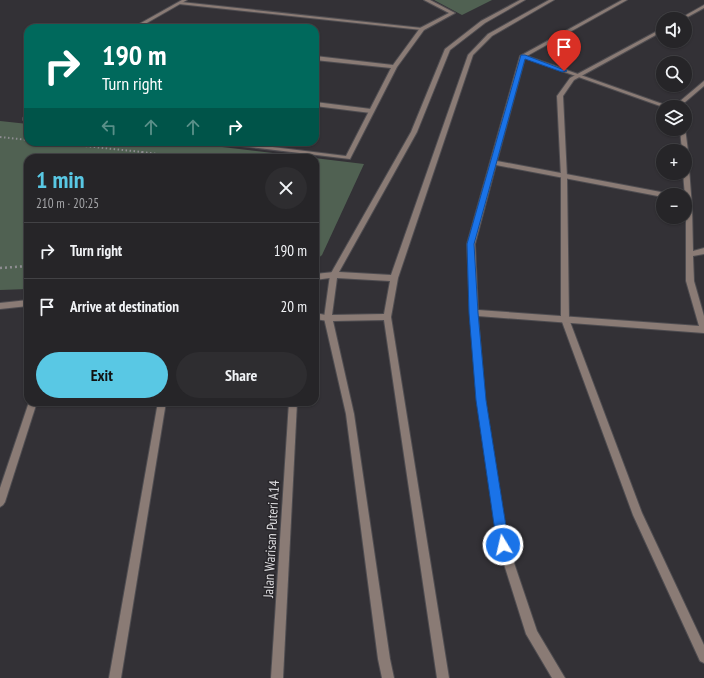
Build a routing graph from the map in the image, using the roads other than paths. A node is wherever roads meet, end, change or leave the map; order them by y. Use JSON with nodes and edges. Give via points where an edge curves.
{"nodes":[{"id":1,"x":426,"y":0,"type":"edge"},
{"id":2,"x":523,"y":0,"type":"edge"},
{"id":3,"x":552,"y":0,"type":"edge"},
{"id":4,"x":625,"y":0,"type":"edge"},
{"id":5,"x":183,"y":1,"type":"edge"},
{"id":6,"x":704,"y":6,"type":"edge"},
{"id":7,"x":692,"y":12,"type":"edge"},
{"id":8,"x":141,"y":24,"type":"edge"},
{"id":9,"x":422,"y":29,"type":"junction"},
{"id":10,"x":656,"y":33,"type":"edge"},
{"id":11,"x":523,"y":56,"type":"junction"},
{"id":12,"x":319,"y":58,"type":"edge"},
{"id":13,"x":394,"y":67,"type":"junction"},
{"id":14,"x":578,"y":76,"type":"junction"},
{"id":15,"x":704,"y":83,"type":"edge"},
{"id":16,"x":684,"y":100,"type":"edge"},
{"id":17,"x":656,"y":103,"type":"edge"},
{"id":18,"x":319,"y":104,"type":"edge"},
{"id":19,"x":371,"y":111,"type":"junction"},
{"id":20,"x":250,"y":146,"type":"edge"},
{"id":21,"x":315,"y":154,"type":"edge"},
{"id":22,"x":319,"y":154,"type":"edge"},
{"id":23,"x":494,"y":162,"type":"junction"},
{"id":24,"x":564,"y":177,"type":"junction"},
{"id":25,"x":656,"y":193,"type":"edge"},
{"id":26,"x":688,"y":224,"type":"edge"},
{"id":27,"x":704,"y":251,"type":"edge"},
{"id":28,"x":689,"y":254,"type":"junction"},
{"id":29,"x":334,"y":275,"type":"junction"},
{"id":30,"x":319,"y":277,"type":"edge"},
{"id":31,"x":394,"y":278,"type":"junction"},
{"id":32,"x":24,"y":303,"type":"edge"},
{"id":33,"x":0,"y":306,"type":"edge"},
{"id":34,"x":474,"y":313,"type":"junction"},
{"id":35,"x":319,"y":317,"type":"edge"},
{"id":36,"x":387,"y":317,"type":"junction"},
{"id":37,"x":328,"y":318,"type":"junction"},
{"id":38,"x":565,"y":319,"type":"junction"},
{"id":39,"x":704,"y":330,"type":"edge"},
{"id":40,"x":32,"y":406,"type":"edge"},
{"id":41,"x":161,"y":406,"type":"edge"},
{"id":42,"x":293,"y":406,"type":"edge"},
{"id":43,"x":0,"y":502,"type":"edge"},
{"id":44,"x":704,"y":657,"type":"edge"},
{"id":45,"x":115,"y":678,"type":"edge"},
{"id":46,"x":277,"y":678,"type":"edge"},
{"id":47,"x":388,"y":678,"type":"edge"},
{"id":48,"x":443,"y":678,"type":"edge"},
{"id":49,"x":559,"y":678,"type":"edge"}],
"edges":[{"from":1,"to":9,"type":"street","via":[[453,13]]},
{"from":2,"to":29,"type":"street","via":[[483,22],[448,49],[414,132]]},
{"from":3,"to":31,"type":"street","via":[[490,35],[471,55]]},
{"from":4,"to":11,"type":"street"},
{"from":5,"to":8,"type":"street"},
{"from":5,"to":9,"type":"street"},
{"from":6,"to":7,"type":"street"},
{"from":9,"to":13,"type":"street"},
{"from":10,"to":14,"type":"street"},
{"from":11,"to":14,"type":"street"},
{"from":11,"to":23,"type":"street"},
{"from":12,"to":13,"type":"street"},
{"from":13,"to":19,"type":"street"},
{"from":14,"to":17,"type":"street"},
{"from":14,"to":24,"type":"street","via":[[572,79],[560,96]]},
{"from":15,"to":16,"type":"street"},
{"from":18,"to":19,"type":"street"},
{"from":19,"to":22,"type":"street","via":[[348,158]]},
{"from":20,"to":21,"type":"street"},
{"from":23,"to":24,"type":"street"},
{"from":23,"to":34,"type":"street","via":[[470,244]]},
{"from":24,"to":25,"type":"street"},
{"from":24,"to":38,"type":"street"},
{"from":26,"to":28,"type":"street"},
{"from":27,"to":28,"type":"street"},
{"from":28,"to":39,"type":"street","via":[[690,281]]},
{"from":29,"to":30,"type":"street"},
{"from":29,"to":31,"type":"street"},
{"from":29,"to":37,"type":"street"},
{"from":31,"to":36,"type":"street"},
{"from":32,"to":33,"type":"street"},
{"from":34,"to":38,"type":"street"},
{"from":34,"to":49,"type":"street","via":[[481,400],[503,545],[532,634]]},
{"from":35,"to":37,"type":"street"},
{"from":36,"to":37,"type":"street"},
{"from":36,"to":48,"type":"street"},
{"from":37,"to":47,"type":"street","via":[[350,414]]},
{"from":38,"to":39,"type":"street"},
{"from":38,"to":44,"type":"street","via":[[638,515]]},
{"from":40,"to":43,"type":"street"},
{"from":41,"to":45,"type":"street"},
{"from":42,"to":46,"type":"street","name":"Jalan Warisan Puteri A14"}]}
